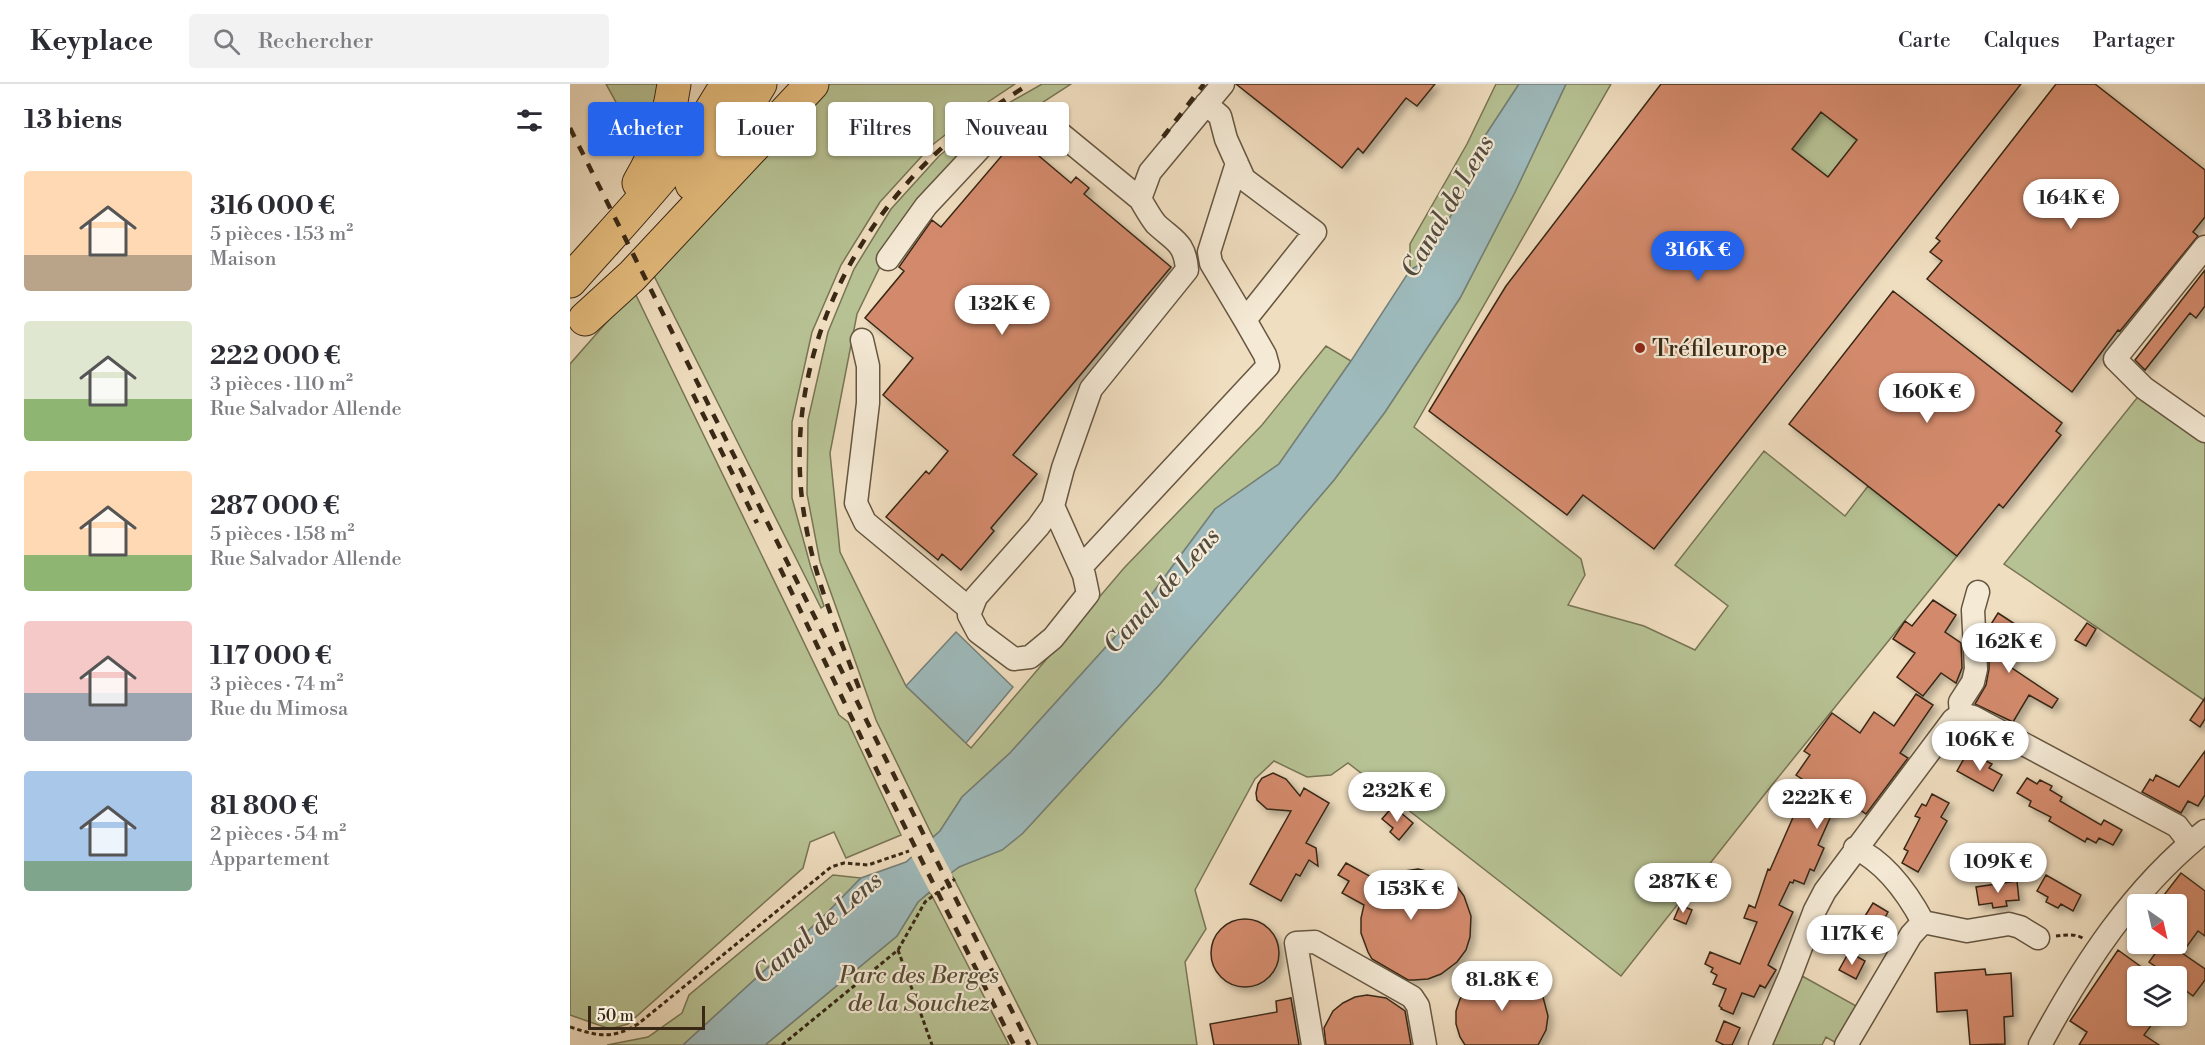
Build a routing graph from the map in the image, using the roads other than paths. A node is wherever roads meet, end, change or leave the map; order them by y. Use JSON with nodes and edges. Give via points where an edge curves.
{"nodes":[{"id":1,"x":674,"y":84,"type":"edge"},
{"id":2,"x":727,"y":84,"type":"edge"},
{"id":3,"x":760,"y":84,"type":"edge"},
{"id":4,"x":812,"y":84,"type":"edge"},
{"id":5,"x":1223,"y":84,"type":"edge"},
{"id":6,"x":1206,"y":104,"type":"junction"},
{"id":7,"x":1237,"y":163,"type":"junction"},
{"id":8,"x":1140,"y":199,"type":"junction"},
{"id":9,"x":2205,"y":247,"type":"edge"},
{"id":10,"x":888,"y":260,"type":"dead end"},
{"id":11,"x":576,"y":274,"type":"edge"},
{"id":12,"x":1245,"y":320,"type":"junction"},
{"id":13,"x":578,"y":328,"type":"edge"},
{"id":14,"x":862,"y":340,"type":"dead end"},
{"id":15,"x":2205,"y":431,"type":"edge"},
{"id":16,"x":1053,"y":506,"type":"junction"},
{"id":17,"x":1081,"y":567,"type":"junction"},
{"id":18,"x":1978,"y":592,"type":"dead end"},
{"id":19,"x":971,"y":610,"type":"junction"},
{"id":20,"x":1962,"y":714,"type":"junction"},
{"id":21,"x":2198,"y":837,"type":"edge"},
{"id":22,"x":1855,"y":848,"type":"junction"},
{"id":23,"x":1923,"y":922,"type":"junction"},
{"id":24,"x":2038,"y":938,"type":"road end"},
{"id":25,"x":1313,"y":1045,"type":"edge"},
{"id":26,"x":1425,"y":1045,"type":"edge"},
{"id":27,"x":1760,"y":1045,"type":"edge"},
{"id":28,"x":1846,"y":1045,"type":"edge"},
{"id":29,"x":2040,"y":1045,"type":"edge"}],
"edges":[{"from":1,"to":11,"type":"highway","via":[[670,113],[656,154]]},
{"from":2,"to":11,"type":"highway","via":[[679,156]]},
{"from":3,"to":13,"type":"highway","via":[[710,162]]},
{"from":4,"to":13,"type":"highway"},
{"from":5,"to":6,"type":"street"},
{"from":6,"to":7,"type":"street","via":[[1220,116]]},
{"from":6,"to":8,"type":"street","via":[[1150,172]]},
{"from":7,"to":12,"type":"street","via":[[1209,252],[1210,263]]},
{"from":7,"to":12,"type":"street","via":[[1244,179],[1316,232]]},
{"from":8,"to":10,"type":"street","via":[[1051,126],[1038,121],[1017,126],[983,145],[964,164],[926,206]]},
{"from":8,"to":16,"type":"street","via":[[1155,223],[1186,254],[1187,270],[1091,389]]},
{"from":9,"to":15,"type":"street","via":[[2115,359],[2144,388]]},
{"from":12,"to":17,"type":"street","via":[[1268,366]]},
{"from":14,"to":19,"type":"street","via":[[868,366],[868,403],[856,504],[865,522]]},
{"from":16,"to":17,"type":"street"},
{"from":16,"to":19,"type":"street","via":[[976,597]]},
{"from":17,"to":19,"type":"street","via":[[1088,594],[1053,638],[1030,657],[1014,659],[978,632],[969,615]]},
{"from":18,"to":20,"type":"street","via":[[1973,610],[1976,669],[1960,702]]},
{"from":20,"to":21,"type":"street"},
{"from":20,"to":22,"type":"street","via":[[1953,720]]},
{"from":21,"to":29,"type":"street","via":[[2136,897],[2064,1000]]},
{"from":22,"to":23,"type":"street","via":[[1878,863],[1910,899]]},
{"from":22,"to":27,"type":"street","via":[[1815,910]]},
{"from":23,"to":24,"type":"street","via":[[1967,931],[2009,924]]},
{"from":23,"to":28,"type":"street","via":[[1911,935]]},
{"from":25,"to":26,"type":"street","via":[[1296,943],[1315,942],[1412,997],[1418,1006]]}]}
